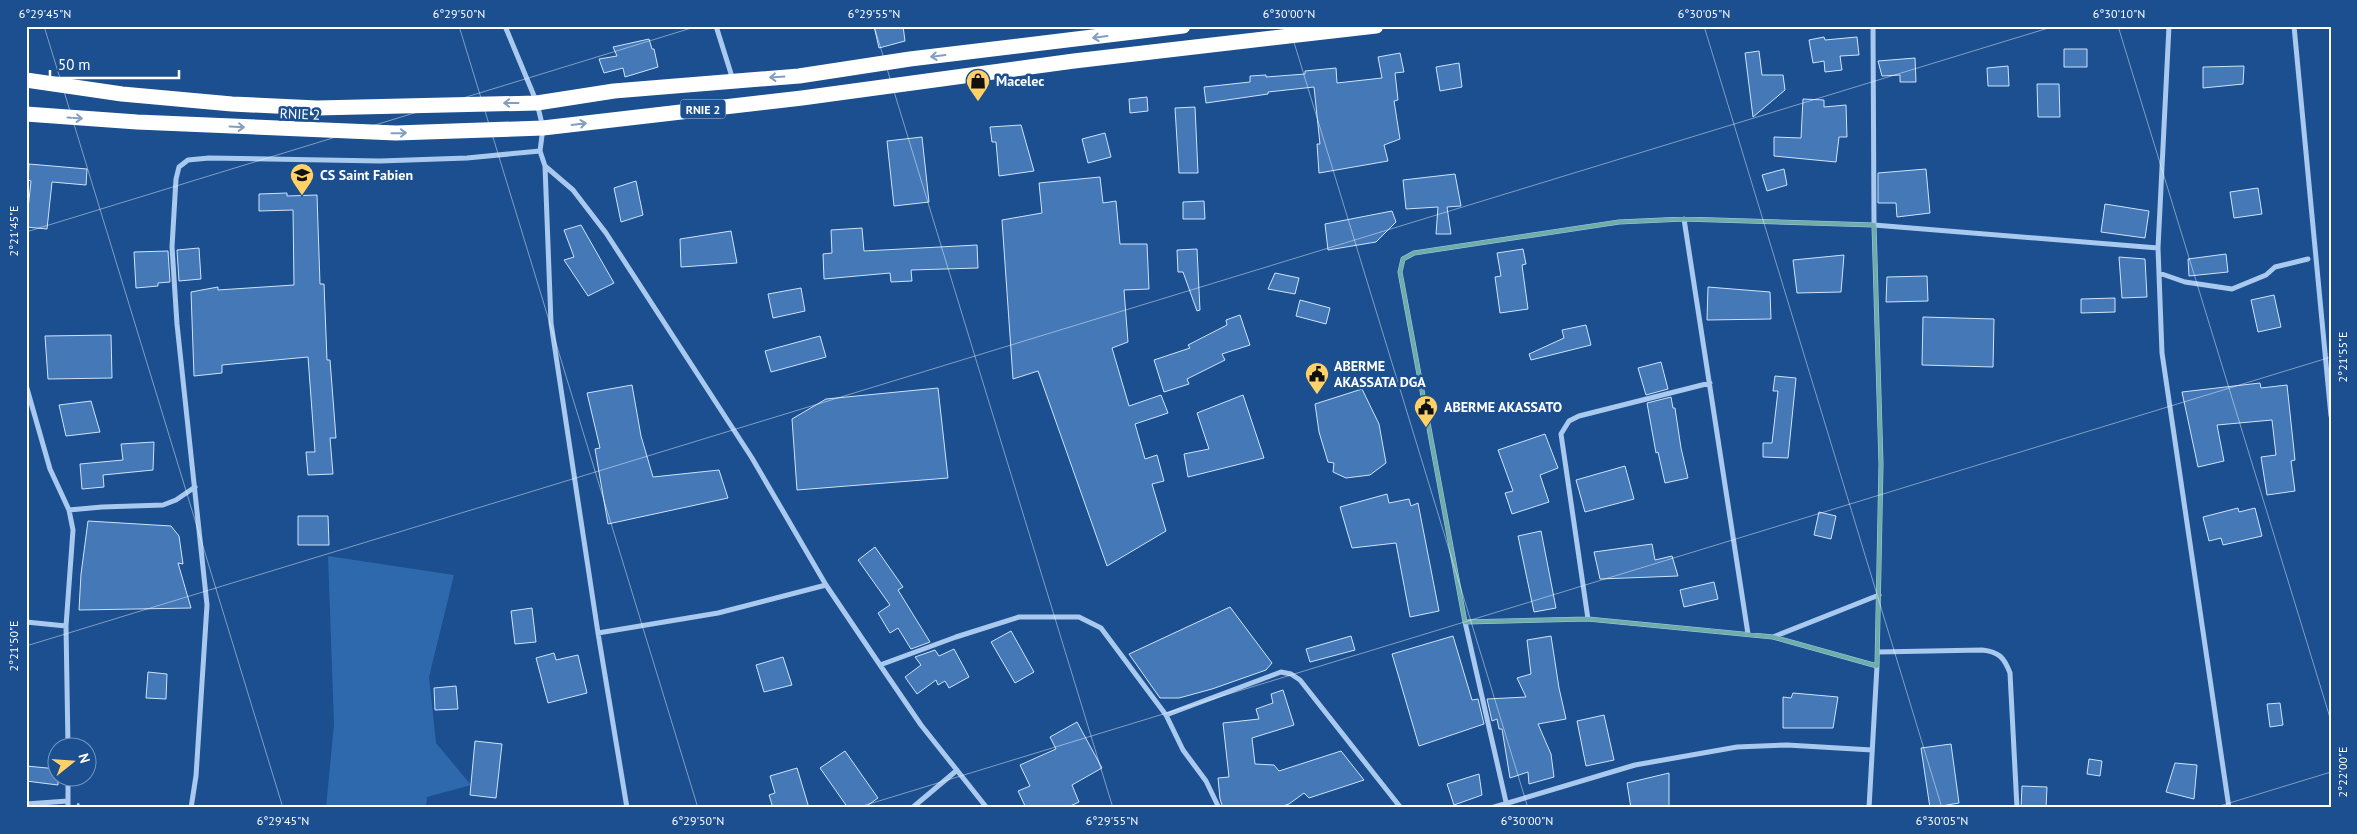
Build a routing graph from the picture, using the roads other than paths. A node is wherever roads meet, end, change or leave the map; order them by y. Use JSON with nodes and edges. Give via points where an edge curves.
{"nodes":[{"id":1,"x":505,"y":26,"type":"edge"},
{"id":2,"x":716,"y":26,"type":"edge"},
{"id":3,"x":1183,"y":26,"type":"edge"},
{"id":4,"x":1376,"y":26,"type":"edge"},
{"id":5,"x":1873,"y":26,"type":"edge"},
{"id":6,"x":2169,"y":26,"type":"edge"},
{"id":7,"x":2294,"y":26,"type":"edge"},
{"id":8,"x":1135,"y":29,"type":"edge"},
{"id":9,"x":26,"y":80,"type":"edge"},
{"id":10,"x":733,"y":80,"type":"junction"},
{"id":11,"x":537,"y":103,"type":"junction"},
{"id":12,"x":27,"y":116,"type":"edge"},
{"id":13,"x":543,"y":128,"type":"junction"},
{"id":14,"x":540,"y":151,"type":"junction"},
{"id":15,"x":545,"y":166,"type":"junction"},
{"id":16,"x":1684,"y":219,"type":"junction"},
{"id":17,"x":1874,"y":224,"type":"junction"},
{"id":18,"x":2158,"y":248,"type":"junction"},
{"id":19,"x":2308,"y":259,"type":"dead end"},
{"id":20,"x":2159,"y":273,"type":"junction"},
{"id":21,"x":1710,"y":383,"type":"junction"},
{"id":22,"x":26,"y":385,"type":"edge"},
{"id":23,"x":2331,"y":416,"type":"edge"},
{"id":24,"x":195,"y":487,"type":"junction"},
{"id":25,"x":69,"y":510,"type":"junction"},
{"id":26,"x":826,"y":585,"type":"junction"},
{"id":27,"x":1879,"y":595,"type":"junction"},
{"id":28,"x":1588,"y":619,"type":"junction"},
{"id":29,"x":26,"y":622,"type":"edge"},
{"id":30,"x":1465,"y":622,"type":"junction"},
{"id":31,"x":66,"y":626,"type":"junction"},
{"id":32,"x":598,"y":633,"type":"junction"},
{"id":33,"x":1748,"y":634,"type":"junction"},
{"id":34,"x":1772,"y":637,"type":"junction"},
{"id":35,"x":1878,"y":652,"type":"junction"},
{"id":36,"x":880,"y":665,"type":"junction"},
{"id":37,"x":1878,"y":666,"type":"junction"},
{"id":38,"x":1166,"y":715,"type":"junction"},
{"id":39,"x":68,"y":736,"type":"edge"},
{"id":40,"x":1872,"y":750,"type":"junction"},
{"id":41,"x":956,"y":771,"type":"junction"},
{"id":42,"x":68,"y":786,"type":"edge"},
{"id":43,"x":68,"y":801,"type":"junction"},
{"id":44,"x":1506,"y":802,"type":"junction"},
{"id":45,"x":26,"y":804,"type":"edge"},
{"id":46,"x":68,"y":808,"type":"edge"},
{"id":47,"x":191,"y":808,"type":"edge"},
{"id":48,"x":627,"y":808,"type":"edge"},
{"id":49,"x":912,"y":808,"type":"edge"},
{"id":50,"x":987,"y":808,"type":"edge"},
{"id":51,"x":1219,"y":808,"type":"edge"},
{"id":52,"x":1401,"y":808,"type":"edge"},
{"id":53,"x":1491,"y":808,"type":"edge"},
{"id":54,"x":1869,"y":808,"type":"edge"},
{"id":55,"x":2017,"y":808,"type":"edge"},
{"id":56,"x":2228,"y":808,"type":"edge"}],
"edges":[{"from":1,"to":11,"type":"street"},
{"from":2,"to":10,"type":"street"},
{"from":3,"to":8,"type":"highway","name":"RNIE 2","number":"RNIE 2"},
{"from":13,"to":4,"type":"highway","name":"RNIE 2","number":"RNIE 2","one_way":true},
{"from":5,"to":17,"type":"street"},
{"from":6,"to":18,"type":"street"},
{"from":7,"to":23,"type":"street"},
{"from":8,"to":10,"type":"highway","name":"RNIE 2","number":"RNIE 2","one_way":true,"via":[[799,76]]},
{"from":11,"to":9,"type":"highway","name":"RNIE 2","number":"RNIE 2","one_way":true,"via":[[317,108],[122,94]]},
{"from":10,"to":11,"type":"highway","name":"RNIE 2","number":"RNIE 2","via":[[614,91]]},
{"from":11,"to":13,"type":"street"},
{"from":12,"to":13,"type":"highway","name":"RNIE 2","number":"RNIE 2","one_way":true,"via":[[340,132]]},
{"from":13,"to":14,"type":"street"},
{"from":14,"to":15,"type":"street"},
{"from":14,"to":24,"type":"street","via":[[453,159],[380,161],[209,158],[188,160],[180,167],[176,179],[172,247]]},
{"from":15,"to":26,"type":"street","via":[[573,190],[606,234],[752,458]]},
{"from":15,"to":32,"type":"street","via":[[550,323]]},
{"from":16,"to":17,"type":"street"},
{"from":16,"to":21,"type":"street"},
{"from":16,"to":30,"type":"street","via":[[1619,222],[1414,253],[1403,259],[1400,272]]},
{"from":17,"to":18,"type":"street"},
{"from":17,"to":27,"type":"street","via":[[1881,464]]},
{"from":18,"to":20,"type":"street"},
{"from":19,"to":20,"type":"street","via":[[2275,267],[2266,275],[2232,289],[2185,282]]},
{"from":20,"to":56,"type":"street","via":[[2162,353]]},
{"from":21,"to":28,"type":"street","via":[[1579,416],[1569,421],[1561,434]]},
{"from":21,"to":33,"type":"street"},
{"from":22,"to":25,"type":"street","via":[[50,469]]},
{"from":24,"to":25,"type":"street","via":[[163,505]]},
{"from":24,"to":47,"type":"street","via":[[205,574],[207,628]]},
{"from":25,"to":31,"type":"street","via":[[73,530]]},
{"from":26,"to":32,"type":"street","via":[[718,612]]},
{"from":26,"to":36,"type":"street"},
{"from":27,"to":34,"type":"street"},
{"from":27,"to":35,"type":"street"},
{"from":28,"to":30,"type":"street"},
{"from":28,"to":33,"type":"street"},
{"from":29,"to":31,"type":"street"},
{"from":30,"to":44,"type":"street"},
{"from":31,"to":39,"type":"street"},
{"from":32,"to":48,"type":"street"},
{"from":33,"to":34,"type":"street"},
{"from":34,"to":37,"type":"street"},
{"from":35,"to":37,"type":"street"},
{"from":35,"to":55,"type":"street","via":[[1982,650],[1995,651],[2004,658],[2010,673]]},
{"from":36,"to":38,"type":"street","via":[[1019,617],[1079,617],[1101,628]]},
{"from":36,"to":41,"type":"street"},
{"from":37,"to":40,"type":"street"},
{"from":38,"to":51,"type":"street","via":[[1183,750],[1206,781]]},
{"from":38,"to":52,"type":"street","via":[[1281,672],[1291,674],[1300,680]]},
{"from":40,"to":44,"type":"street","via":[[1787,745],[1737,747],[1635,765]]},
{"from":40,"to":54,"type":"street"},
{"from":41,"to":49,"type":"street"},
{"from":41,"to":50,"type":"street"},
{"from":42,"to":43,"type":"street"},
{"from":43,"to":45,"type":"street"},
{"from":43,"to":46,"type":"street"},
{"from":44,"to":53,"type":"street"}]}
